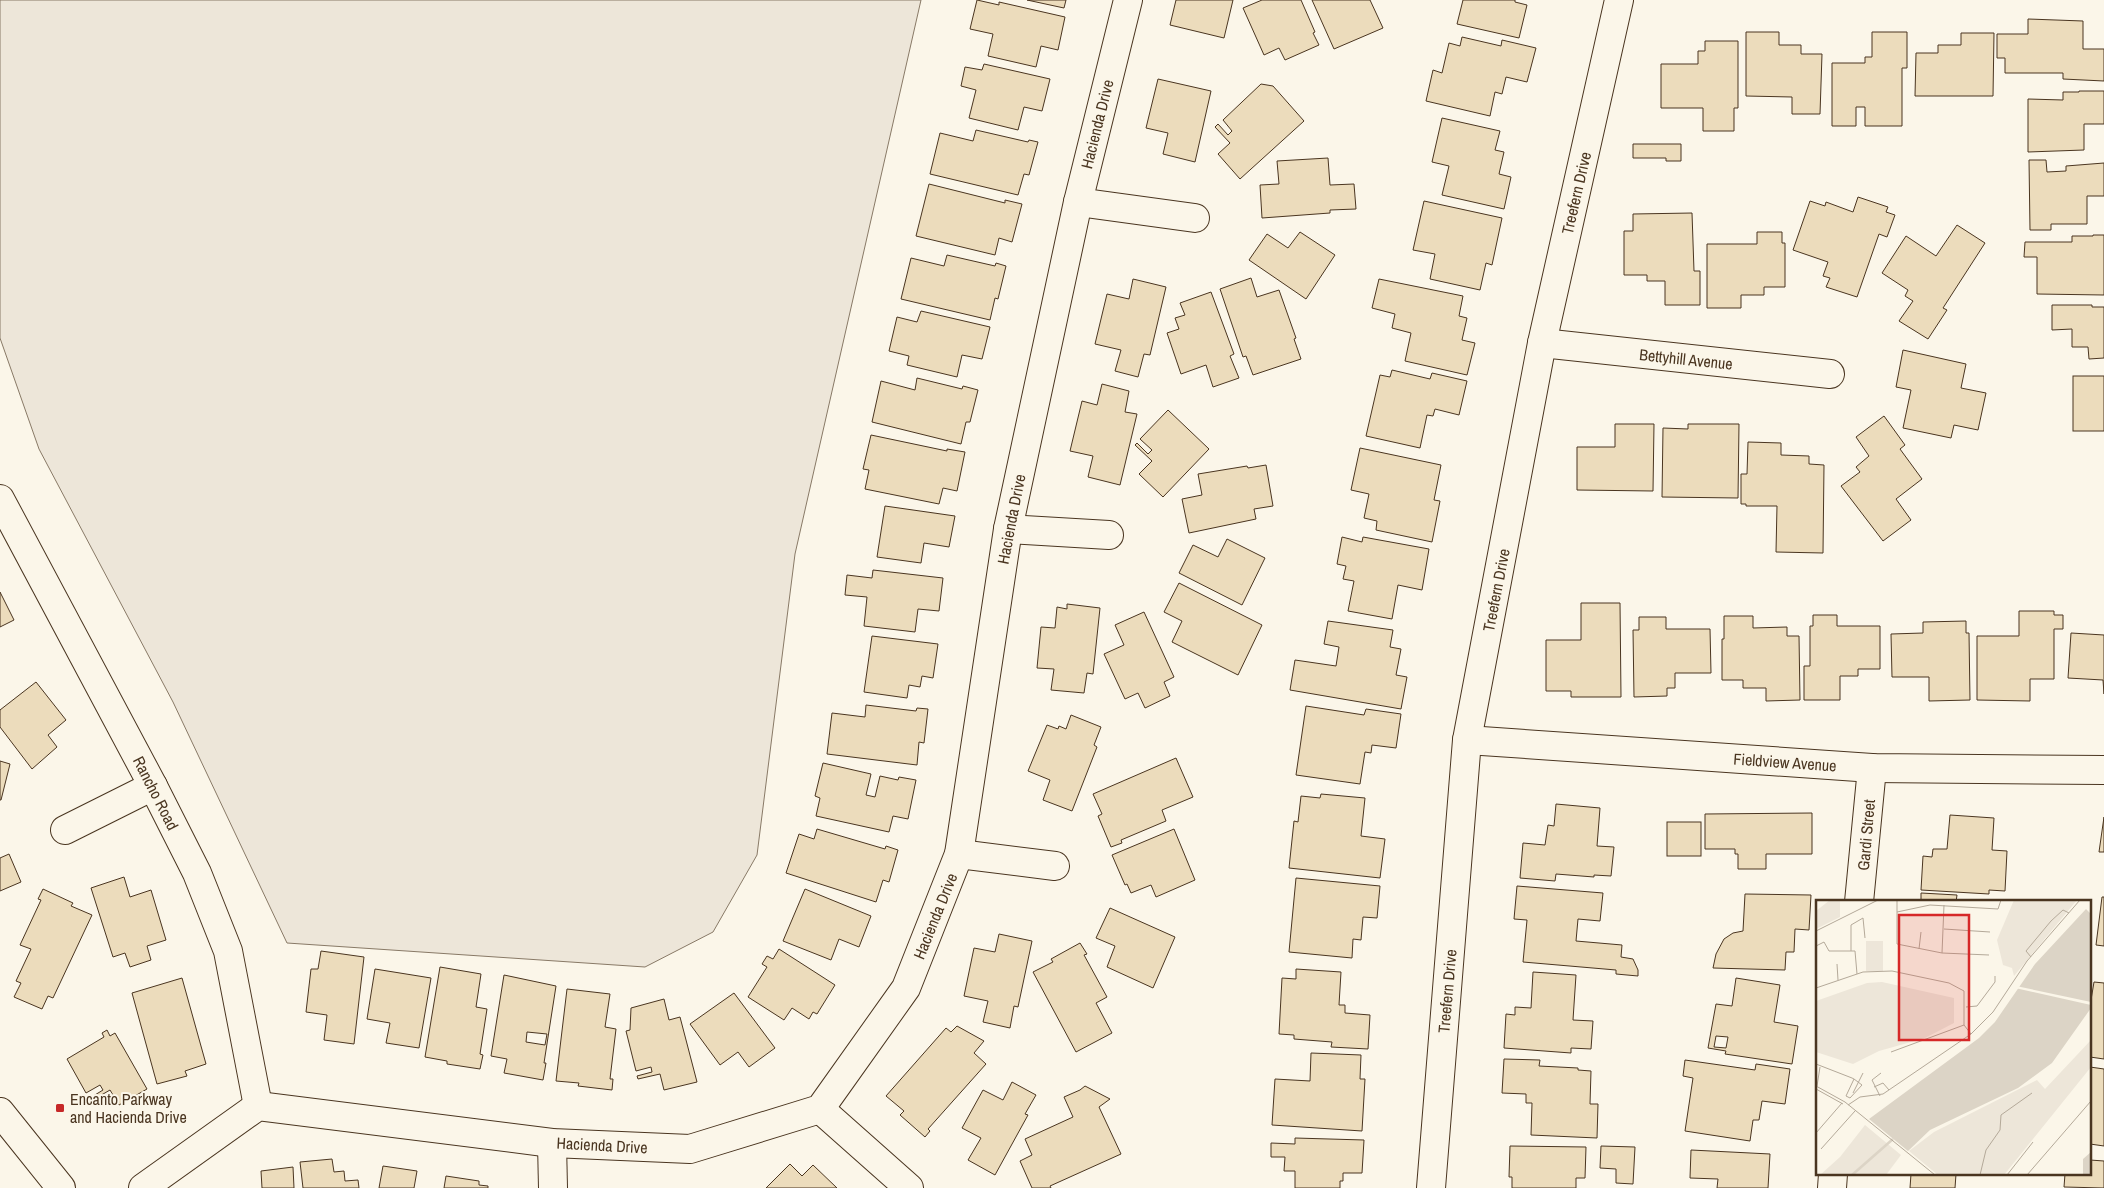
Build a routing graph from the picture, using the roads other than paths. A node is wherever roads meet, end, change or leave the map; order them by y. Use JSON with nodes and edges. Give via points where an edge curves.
{"nodes":[{"id":1,"x":1128,"y":0,"type":"edge"},
{"id":2,"x":1619,"y":0,"type":"edge"},
{"id":3,"x":1078,"y":202,"type":"junction"},
{"id":4,"x":1195,"y":218,"type":"dead end"},
{"id":5,"x":1542,"y":343,"type":"junction"},
{"id":6,"x":1830,"y":374,"type":"dead end"},
{"id":7,"x":0,"y":499,"type":"edge"},
{"id":8,"x":1008,"y":529,"type":"junction"},
{"id":9,"x":1109,"y":535,"type":"dead end"},
{"id":10,"x":1467,"y":740,"type":"junction"},
{"id":11,"x":1872,"y":768,"type":"junction"},
{"id":12,"x":2104,"y":770,"type":"edge"},
{"id":13,"x":153,"y":786,"type":"junction"},
{"id":14,"x":65,"y":830,"type":"dead end"},
{"id":15,"x":959,"y":854,"type":"junction"},
{"id":16,"x":1055,"y":866,"type":"dead end"},
{"id":17,"x":1860,"y":900,"type":"edge"},
{"id":18,"x":258,"y":1106,"type":"junction"},
{"id":19,"x":820,"y":1109,"type":"junction"},
{"id":20,"x":0,"y":1112,"type":"edge"},
{"id":21,"x":552,"y":1143,"type":"junction"},
{"id":22,"x":60,"y":1188,"type":"edge"},
{"id":23,"x":143,"y":1188,"type":"edge"},
{"id":24,"x":553,"y":1188,"type":"edge"},
{"id":25,"x":909,"y":1188,"type":"edge"},
{"id":26,"x":1432,"y":1188,"type":"edge"}],
"edges":[{"from":1,"to":3,"type":"street","name":"Hacienda Drive"},
{"from":2,"to":5,"type":"street","name":"Treefern Drive"},
{"from":3,"to":4,"type":"street"},
{"from":3,"to":8,"type":"street","name":"Hacienda Drive"},
{"from":5,"to":6,"type":"street","name":"Bettyhill Avenue"},
{"from":5,"to":10,"type":"street","name":"Treefern Drive"},
{"from":7,"to":13,"type":"street","name":"Rancho Road"},
{"from":8,"to":9,"type":"street"},
{"from":8,"to":15,"type":"street","name":"Hacienda Drive"},
{"from":10,"to":11,"type":"street","name":"Fieldview Avenue"},
{"from":10,"to":26,"type":"street","name":"Treefern Drive"},
{"from":11,"to":12,"type":"street","name":"Fieldview Avenue"},
{"from":11,"to":17,"type":"street","name":"Gardi Street"},
{"from":13,"to":14,"type":"street"},
{"from":13,"to":18,"type":"street","name":"Rancho Road","via":[[197,874],[228,951]]},
{"from":15,"to":16,"type":"street"},
{"from":15,"to":19,"type":"street","name":"Hacienda Drive","via":[[906,988]]},
{"from":18,"to":21,"type":"street","name":"Hacienda Drive"},
{"from":18,"to":23,"type":"street"},
{"from":19,"to":21,"type":"street","name":"Hacienda Drive","via":[[690,1149]]},
{"from":19,"to":25,"type":"street"},
{"from":20,"to":22,"type":"street"},
{"from":21,"to":24,"type":"street"}]}
